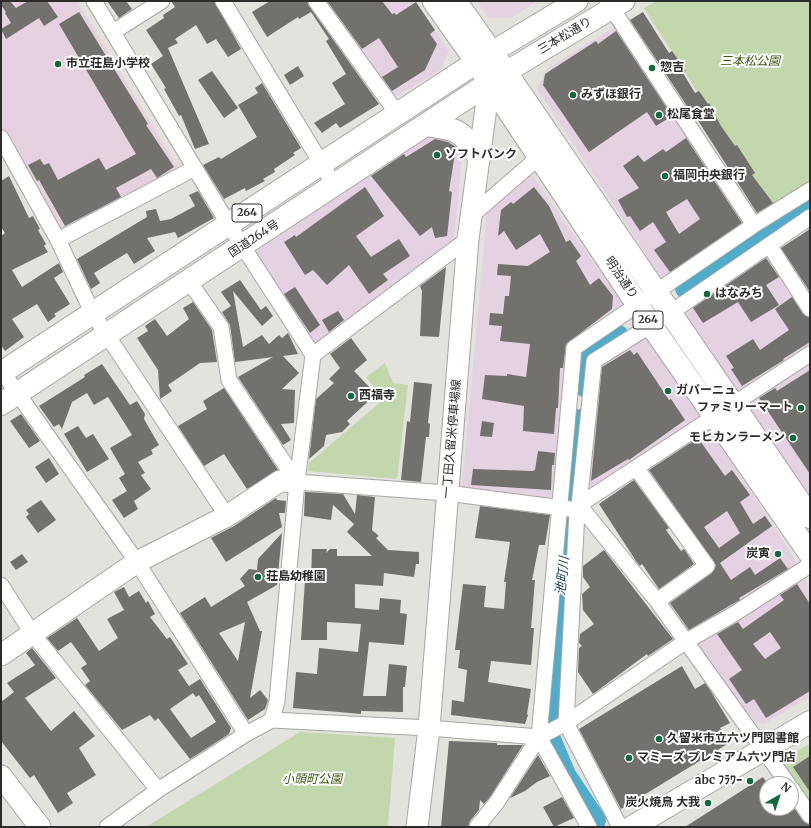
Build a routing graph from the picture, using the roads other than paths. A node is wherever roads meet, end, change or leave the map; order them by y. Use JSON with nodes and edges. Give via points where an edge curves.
{"nodes":[{"id":1,"x":94,"y":1,"type":"edge"},
{"id":2,"x":162,"y":1,"type":"edge"},
{"id":3,"x":223,"y":1,"type":"edge"},
{"id":4,"x":316,"y":1,"type":"edge"},
{"id":5,"x":433,"y":1,"type":"edge"},
{"id":6,"x":456,"y":1,"type":"edge"},
{"id":7,"x":577,"y":1,"type":"edge"},
{"id":8,"x":614,"y":3,"type":"edge"},
{"id":9,"x":113,"y":32,"type":"junction"},
{"id":10,"x":484,"y":57,"type":"junction"},
{"id":11,"x":498,"y":78,"type":"junction"},
{"id":12,"x":397,"y":113,"type":"junction"},
{"id":13,"x":427,"y":125,"type":"junction"},
{"id":14,"x":1,"y":138,"type":"edge"},
{"id":15,"x":539,"y":157,"type":"junction"},
{"id":16,"x":479,"y":158,"type":"junction"},
{"id":17,"x":321,"y":162,"type":"junction"},
{"id":18,"x":195,"y":168,"type":"junction"},
{"id":19,"x":335,"y":186,"type":"junction"},
{"id":20,"x":810,"y":190,"type":"edge"},
{"id":21,"x":471,"y":216,"type":"junction"},
{"id":22,"x":810,"y":217,"type":"edge"},
{"id":23,"x":229,"y":225,"type":"junction"},
{"id":24,"x":754,"y":225,"type":"junction"},
{"id":25,"x":468,"y":239,"type":"junction"},
{"id":26,"x":58,"y":240,"type":"junction"},
{"id":27,"x":769,"y":245,"type":"junction"},
{"id":28,"x":243,"y":246,"type":"junction"},
{"id":29,"x":189,"y":281,"type":"junction"},
{"id":30,"x":656,"y":292,"type":"junction"},
{"id":31,"x":638,"y":304,"type":"junction"},
{"id":32,"x":810,"y":309,"type":"edge"},
{"id":33,"x":670,"y":313,"type":"junction"},
{"id":34,"x":93,"y":314,"type":"junction"},
{"id":35,"x":651,"y":325,"type":"junction"},
{"id":36,"x":107,"y":335,"type":"junction"},
{"id":37,"x":810,"y":354,"type":"edge"},
{"id":38,"x":313,"y":355,"type":"junction"},
{"id":39,"x":1,"y":372,"type":"edge"},
{"id":40,"x":9,"y":399,"type":"edge"},
{"id":41,"x":733,"y":403,"type":"junction"},
{"id":42,"x":715,"y":415,"type":"junction"},
{"id":43,"x":637,"y":468,"type":"junction"},
{"id":44,"x":297,"y":482,"type":"junction"},
{"id":45,"x":789,"y":486,"type":"junction"},
{"id":46,"x":447,"y":493,"type":"junction"},
{"id":47,"x":772,"y":499,"type":"junction"},
{"id":48,"x":560,"y":507,"type":"junction"},
{"id":49,"x":578,"y":508,"type":"junction"},
{"id":50,"x":227,"y":516,"type":"junction"},
{"id":51,"x":810,"y":517,"type":"edge"},
{"id":52,"x":810,"y":554,"type":"edge"},
{"id":53,"x":137,"y":562,"type":"junction"},
{"id":54,"x":810,"y":565,"type":"edge"},
{"id":55,"x":1,"y":585,"type":"edge"},
{"id":56,"x":657,"y":601,"type":"junction"},
{"id":57,"x":32,"y":633,"type":"junction"},
{"id":58,"x":685,"y":642,"type":"junction"},
{"id":59,"x":1,"y":655,"type":"edge"},
{"id":60,"x":272,"y":720,"type":"junction"},
{"id":61,"x":810,"y":722,"type":"edge"},
{"id":62,"x":566,"y":723,"type":"junction"},
{"id":63,"x":429,"y":728,"type":"junction"},
{"id":64,"x":246,"y":734,"type":"junction"},
{"id":65,"x":539,"y":737,"type":"junction"},
{"id":66,"x":764,"y":748,"type":"junction"},
{"id":67,"x":1,"y":776,"type":"edge"},
{"id":68,"x":783,"y":776,"type":"edge"},
{"id":69,"x":158,"y":790,"type":"junction"},
{"id":70,"x":799,"y":800,"type":"edge"},
{"id":71,"x":810,"y":816,"type":"edge"},
{"id":72,"x":40,"y":827,"type":"edge"},
{"id":73,"x":107,"y":827,"type":"edge"},
{"id":74,"x":416,"y":827,"type":"edge"},
{"id":75,"x":477,"y":827,"type":"edge"},
{"id":76,"x":589,"y":827,"type":"edge"},
{"id":77,"x":620,"y":827,"type":"edge"},
{"id":78,"x":632,"y":827,"type":"edge"}],
"edges":[{"from":1,"to":9,"type":"street"},
{"from":2,"to":9,"type":"street"},
{"from":3,"to":17,"type":"street"},
{"from":4,"to":12,"type":"street"},
{"from":5,"to":10,"type":"main road","name":"明治通り"},
{"from":6,"to":10,"type":"main road","name":"明治通り"},
{"from":7,"to":10,"type":"main road","name":"三本松通り"},
{"from":8,"to":11,"type":"main road","name":"三本松通り"},
{"from":8,"to":24,"type":"street"},
{"from":9,"to":18,"type":"street"},
{"from":10,"to":11,"type":"highway","name":"明治通り","number":"264"},
{"from":10,"to":12,"type":"highway","number":"264"},
{"from":11,"to":13,"type":"highway","name":"国道264号","number":"264"},
{"from":11,"to":15,"type":"highway","name":"明治通り","number":"264"},
{"from":11,"to":16,"type":"main road","name":"一丁田久留米停車場線"},
{"from":11,"to":30,"type":"highway","name":"明治通り","number":"264"},
{"from":12,"to":17,"type":"highway","number":"264"},
{"from":13,"to":16,"type":"highway","via":[[454,130],[468,139]]},
{"from":13,"to":19,"type":"highway","name":"国道264号","number":"264"},
{"from":14,"to":26,"type":"street"},
{"from":15,"to":21,"type":"street"},
{"from":15,"to":31,"type":"highway","name":"明治通り","number":"264"},
{"from":16,"to":21,"type":"main road","name":"一丁田久留米停車場線"},
{"from":17,"to":19,"type":"street"},
{"from":17,"to":23,"type":"highway","number":"264"},
{"from":18,"to":23,"type":"street"},
{"from":18,"to":26,"type":"street"},
{"from":19,"to":28,"type":"highway","name":"国道264号","number":"264"},
{"from":20,"to":24,"type":"street"},
{"from":21,"to":25,"type":"main road","name":"一丁田久留米停車場線"},
{"from":22,"to":27,"type":"street"},
{"from":23,"to":28,"type":"street"},
{"from":23,"to":34,"type":"highway","number":"264"},
{"from":24,"to":30,"type":"street"},
{"from":25,"to":38,"type":"street"},
{"from":25,"to":46,"type":"main road","name":"一丁田久留米停車場線"},
{"from":26,"to":34,"type":"street"},
{"from":27,"to":32,"type":"street"},
{"from":27,"to":33,"type":"street"},
{"from":28,"to":29,"type":"highway","name":"国道264号","number":"264"},
{"from":28,"to":38,"type":"street"},
{"from":29,"to":36,"type":"highway","name":"国道264号","number":"264"},
{"from":29,"to":44,"type":"street","via":[[221,327],[229,380]]},
{"from":30,"to":31,"type":"street"},
{"from":30,"to":33,"type":"highway","name":"明治通り","number":"264"},
{"from":31,"to":35,"type":"highway","name":"明治通り","number":"264"},
{"from":31,"to":48,"type":"street","via":[[574,348]]},
{"from":33,"to":35,"type":"street"},
{"from":33,"to":41,"type":"highway","name":"明治通り","number":"264"},
{"from":34,"to":36,"type":"street"},
{"from":34,"to":39,"type":"highway","number":"264"},
{"from":35,"to":42,"type":"highway","name":"明治通り","number":"264"},
{"from":35,"to":49,"type":"street","via":[[594,361]]},
{"from":36,"to":40,"type":"highway","name":"国道264号","number":"264"},
{"from":36,"to":50,"type":"street"},
{"from":37,"to":41,"type":"street"},
{"from":38,"to":44,"type":"street"},
{"from":39,"to":40,"type":"street"},
{"from":40,"to":53,"type":"street"},
{"from":41,"to":42,"type":"street"},
{"from":41,"to":45,"type":"highway","name":"明治通り","number":"264"},
{"from":42,"to":43,"type":"street"},
{"from":42,"to":47,"type":"highway","name":"明治通り","number":"264"},
{"from":43,"to":49,"type":"street"},
{"from":43,"to":56,"type":"street","via":[[707,566]]},
{"from":44,"to":46,"type":"street"},
{"from":44,"to":50,"type":"main road","via":[[280,481]]},
{"from":44,"to":60,"type":"street","via":[[277,701]]},
{"from":45,"to":47,"type":"highway"},
{"from":45,"to":51,"type":"highway","name":"明治通り","number":"264"},
{"from":46,"to":48,"type":"street"},
{"from":46,"to":63,"type":"main road","name":"一丁田久留米停車場線"},
{"from":47,"to":52,"type":"highway","name":"明治通り","number":"264"},
{"from":48,"to":49,"type":"street"},
{"from":48,"to":65,"type":"street"},
{"from":49,"to":56,"type":"street"},
{"from":49,"to":62,"type":"street"},
{"from":50,"to":53,"type":"main road"},
{"from":53,"to":57,"type":"main road"},
{"from":53,"to":64,"type":"street"},
{"from":54,"to":58,"type":"street"},
{"from":55,"to":57,"type":"street"},
{"from":56,"to":58,"type":"street"},
{"from":57,"to":59,"type":"main road"},
{"from":57,"to":69,"type":"street"},
{"from":58,"to":62,"type":"street"},
{"from":58,"to":66,"type":"street"},
{"from":60,"to":63,"type":"street"},
{"from":60,"to":64,"type":"street"},
{"from":61,"to":66,"type":"highway"},
{"from":62,"to":65,"type":"street"},
{"from":62,"to":77,"type":"street"},
{"from":63,"to":65,"type":"street"},
{"from":63,"to":74,"type":"main road","name":"一丁田久留米停車場線"},
{"from":64,"to":69,"type":"street"},
{"from":65,"to":75,"type":"street","via":[[497,802]]},
{"from":65,"to":76,"type":"street"},
{"from":66,"to":68,"type":"street"},
{"from":66,"to":78,"type":"highway"},
{"from":67,"to":72,"type":"main road"},
{"from":69,"to":73,"type":"street"},
{"from":70,"to":71,"type":"street"}]}
